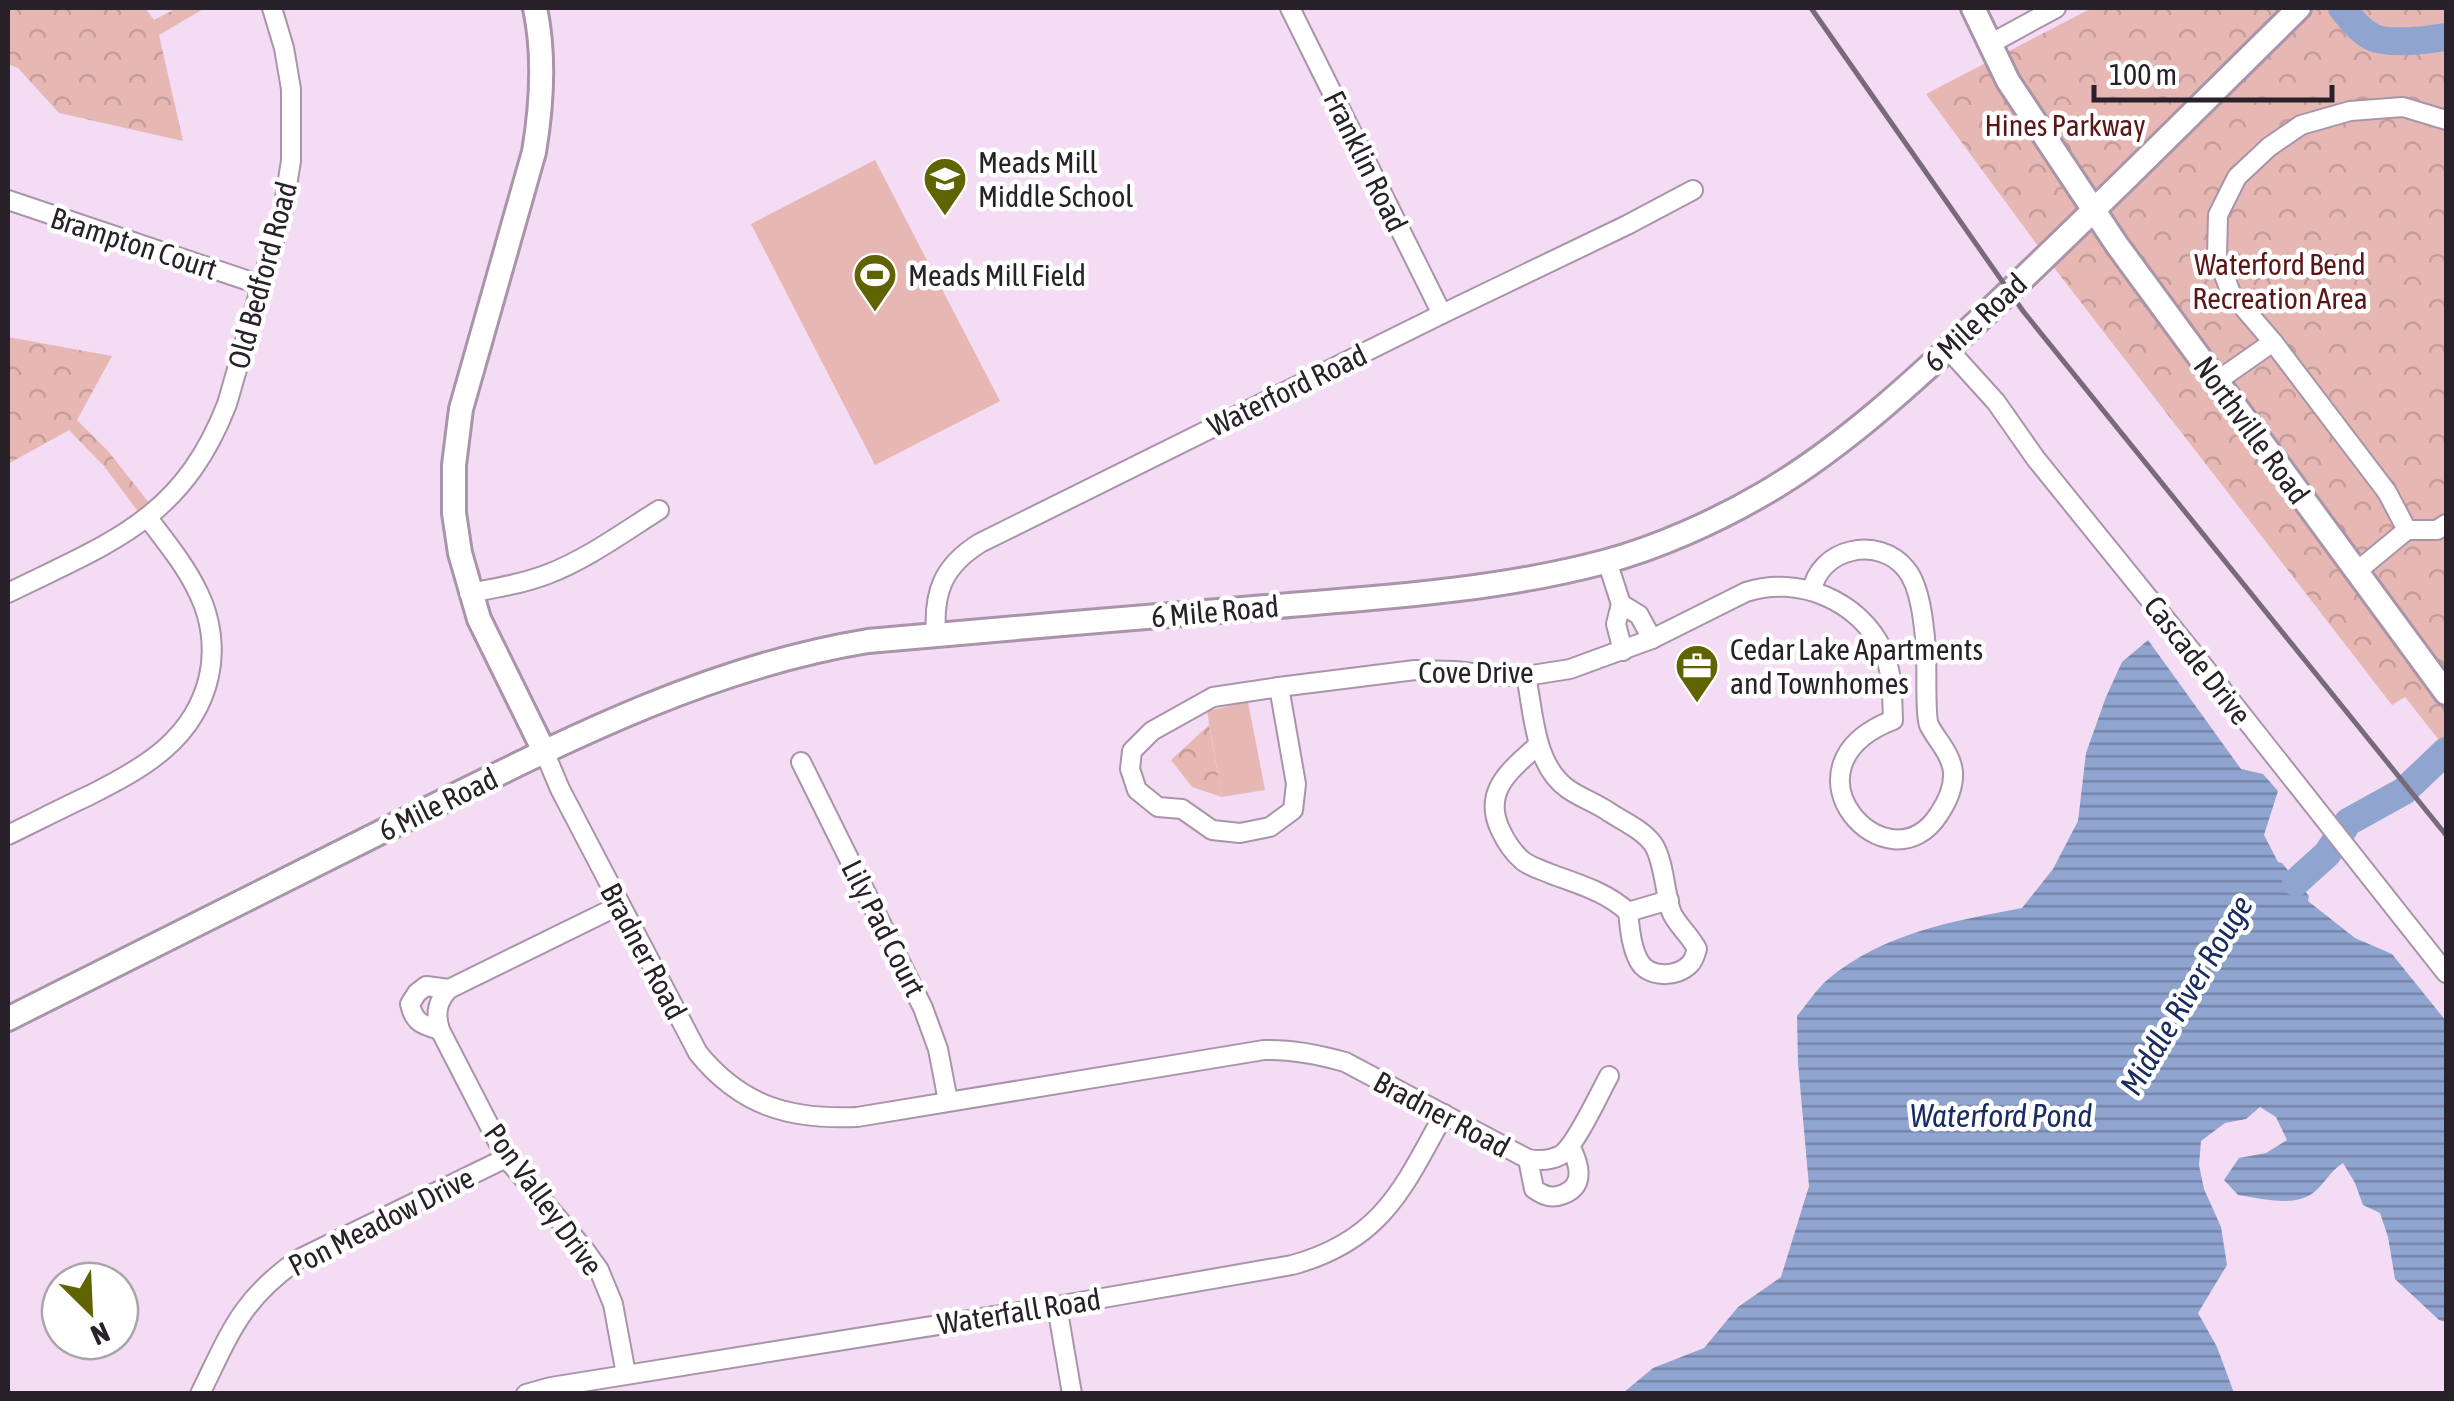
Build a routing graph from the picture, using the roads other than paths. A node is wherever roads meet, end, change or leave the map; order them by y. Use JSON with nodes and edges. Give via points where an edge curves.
{"nodes":[{"id":1,"x":272,"y":8,"type":"edge"},
{"id":2,"x":535,"y":8,"type":"edge"},
{"id":3,"x":1290,"y":8,"type":"edge"},
{"id":4,"x":1973,"y":8,"type":"edge"},
{"id":5,"x":2056,"y":8,"type":"edge"},
{"id":6,"x":2299,"y":8,"type":"edge"},
{"id":7,"x":1990,"y":44,"type":"junction"},
{"id":8,"x":2446,"y":120,"type":"edge"},
{"id":9,"x":1693,"y":190,"type":"dead end"},
{"id":10,"x":8,"y":200,"type":"edge"},
{"id":11,"x":2094,"y":210,"type":"junction"},
{"id":12,"x":261,"y":285,"type":"junction"},
{"id":13,"x":1442,"y":314,"type":"junction"},
{"id":14,"x":2274,"y":342,"type":"junction"},
{"id":15,"x":1948,"y":349,"type":"junction"},
{"id":16,"x":2216,"y":381,"type":"junction"},
{"id":17,"x":660,"y":510,"type":"dead end"},
{"id":18,"x":148,"y":518,"type":"junction"},
{"id":19,"x":2446,"y":524,"type":"edge"},
{"id":20,"x":2407,"y":530,"type":"junction"},
{"id":21,"x":1607,"y":561,"type":"junction"},
{"id":22,"x":2356,"y":572,"type":"junction"},
{"id":23,"x":1812,"y":591,"type":"junction"},
{"id":24,"x":470,"y":592,"type":"junction"},
{"id":25,"x":8,"y":593,"type":"edge"},
{"id":26,"x":1622,"y":604,"type":"junction"},
{"id":27,"x":936,"y":634,"type":"junction"},
{"id":28,"x":1652,"y":639,"type":"junction"},
{"id":29,"x":1622,"y":651,"type":"junction"},
{"id":30,"x":1526,"y":676,"type":"junction"},
{"id":31,"x":1279,"y":687,"type":"junction"},
{"id":32,"x":2446,"y":693,"type":"edge"},
{"id":33,"x":1893,"y":720,"type":"junction"},
{"id":34,"x":1928,"y":722,"type":"junction"},
{"id":35,"x":1538,"y":745,"type":"junction"},
{"id":36,"x":544,"y":752,"type":"junction"},
{"id":37,"x":800,"y":762,"type":"dead end"},
{"id":38,"x":8,"y":835,"type":"edge"},
{"id":39,"x":1669,"y":900,"type":"junction"},
{"id":40,"x":620,"y":905,"type":"junction"},
{"id":41,"x":1628,"y":912,"type":"junction"},
{"id":42,"x":2446,"y":974,"type":"edge"},
{"id":43,"x":450,"y":989,"type":"junction"},
{"id":44,"x":8,"y":1019,"type":"edge"},
{"id":45,"x":440,"y":1030,"type":"junction"},
{"id":46,"x":1609,"y":1076,"type":"dead end"},
{"id":47,"x":948,"y":1101,"type":"junction"},
{"id":48,"x":1444,"y":1114,"type":"junction"},
{"id":49,"x":1570,"y":1146,"type":"junction"},
{"id":50,"x":506,"y":1158,"type":"junction"},
{"id":51,"x":1528,"y":1159,"type":"junction"},
{"id":52,"x":1057,"y":1306,"type":"junction"},
{"id":53,"x":626,"y":1374,"type":"junction"},
{"id":54,"x":200,"y":1394,"type":"edge"},
{"id":55,"x":526,"y":1394,"type":"edge"},
{"id":56,"x":1072,"y":1394,"type":"edge"}],
"edges":[{"from":1,"to":12,"type":"street","name":"Old Bedford Road","via":[[293,129],[283,210]]},
{"from":2,"to":24,"type":"street","name":"Bradner Road","via":[[542,82],[534,152],[457,433],[454,513]]},
{"from":3,"to":13,"type":"street","name":"Franklin Road"},
{"from":4,"to":7,"type":"street","name":"Northville Road"},
{"from":5,"to":7,"type":"street"},
{"from":6,"to":11,"type":"street","name":"6 Mile Road"},
{"from":7,"to":11,"type":"street","name":"Northville Road"},
{"from":8,"to":14,"type":"street","via":[[2403,108],[2350,111],[2300,125],[2237,177],[2218,214],[2216,257],[2231,292]]},
{"from":9,"to":13,"type":"street","name":"Waterford Road"},
{"from":10,"to":12,"type":"street","name":"Brampton Court"},
{"from":11,"to":15,"type":"street","name":"6 Mile Road"},
{"from":11,"to":16,"type":"street","name":"Northville Road"},
{"from":12,"to":18,"type":"street","name":"Old Bedford Road","via":[[215,434],[183,483]]},
{"from":13,"to":27,"type":"street","name":"Waterford Road","via":[[966,552],[939,590]]},
{"from":14,"to":16,"type":"street"},
{"from":14,"to":20,"type":"street","via":[[2387,492]]},
{"from":15,"to":21,"type":"street","name":"6 Mile Road","via":[[1839,442],[1761,496]]},
{"from":15,"to":42,"type":"street","name":"Cascade Drive"},
{"from":16,"to":22,"type":"street","name":"Northville Road"},
{"from":17,"to":24,"type":"street","via":[[552,573]]},
{"from":18,"to":25,"type":"street","name":"Old Bedford Road"},
{"from":18,"to":38,"type":"street","via":[[205,607],[212,656],[199,706],[180,736],[148,764]]},
{"from":19,"to":20,"type":"street"},
{"from":20,"to":22,"type":"street"},
{"from":21,"to":26,"type":"street"},
{"from":21,"to":27,"type":"street","name":"6 Mile Road","via":[[1384,597]]},
{"from":22,"to":32,"type":"street","name":"Northville Road"},
{"from":23,"to":28,"type":"street","name":"Cove Drive","via":[[1762,587]]},
{"from":23,"to":33,"type":"street","via":[[1844,605],[1870,628],[1891,680]]},
{"from":23,"to":34,"type":"street","via":[[1821,568],[1863,548],[1889,554],[1908,570],[1921,608]]},
{"from":24,"to":36,"type":"street","name":"Bradner Road"},
{"from":26,"to":28,"type":"street"},
{"from":26,"to":29,"type":"street","via":[[1616,624]]},
{"from":27,"to":36,"type":"street","name":"6 Mile Road","via":[[827,648],[722,676]]},
{"from":28,"to":29,"type":"street","name":"Cove Drive"},
{"from":29,"to":30,"type":"street","name":"Cove Drive"},
{"from":30,"to":31,"type":"street","name":"Cove Drive","via":[[1415,670]]},
{"from":30,"to":35,"type":"street"},
{"from":31,"to":31,"type":"street","name":"Cove Drive","via":[[1213,697],[1152,731],[1132,751],[1137,790],[1212,830],[1270,828],[1293,810],[1296,784]]},
{"from":33,"to":34,"type":"street"},
{"from":33,"to":34,"type":"street","via":[[1856,742],[1839,786],[1865,830],[1886,838],[1920,833],[1948,800],[1948,754]]},
{"from":35,"to":39,"type":"street","via":[[1567,788],[1654,844]]},
{"from":35,"to":41,"type":"street","via":[[1502,779],[1494,803],[1508,846],[1526,864],[1601,893]]},
{"from":36,"to":40,"type":"street","name":"Bradner Road"},
{"from":36,"to":44,"type":"street","name":"6 Mile Road"},
{"from":37,"to":47,"type":"street","name":"Lily Pad Court","via":[[923,1008]]},
{"from":39,"to":41,"type":"street"},
{"from":39,"to":41,"type":"street","via":[[1697,950],[1692,962],[1666,975],[1640,964]]},
{"from":40,"to":43,"type":"street","name":"Pon Valley Drive"},
{"from":40,"to":47,"type":"street","name":"Bradner Road","via":[[698,1053],[745,1096],[828,1118]]},
{"from":43,"to":45,"type":"street","via":[[437,1009]]},
{"from":43,"to":45,"type":"street","name":"Pon Valley Drive","via":[[426,986],[410,1004],[418,1023]]},
{"from":45,"to":50,"type":"street","name":"Pon Valley Drive"},
{"from":46,"to":49,"type":"street"},
{"from":47,"to":48,"type":"street","name":"Bradner Road","via":[[1282,1050],[1344,1062]]},
{"from":48,"to":51,"type":"street","name":"Bradner Road"},
{"from":48,"to":52,"type":"street","name":"Waterfall Road","via":[[1390,1207],[1333,1251],[1292,1265]]},
{"from":49,"to":51,"type":"street","name":"Bradner Road","via":[[1547,1160]]},
{"from":49,"to":51,"type":"street","name":"Bradner Road","via":[[1578,1181],[1556,1197],[1534,1189]]},
{"from":50,"to":53,"type":"street","name":"Pon Valley Drive","via":[[599,1270],[613,1304]]},
{"from":50,"to":54,"type":"street","name":"Pon Meadow Drive","via":[[276,1275],[242,1312]]},
{"from":52,"to":53,"type":"street","name":"Waterfall Road"},
{"from":52,"to":56,"type":"street"},
{"from":53,"to":55,"type":"street","name":"Waterfall Road"}]}
